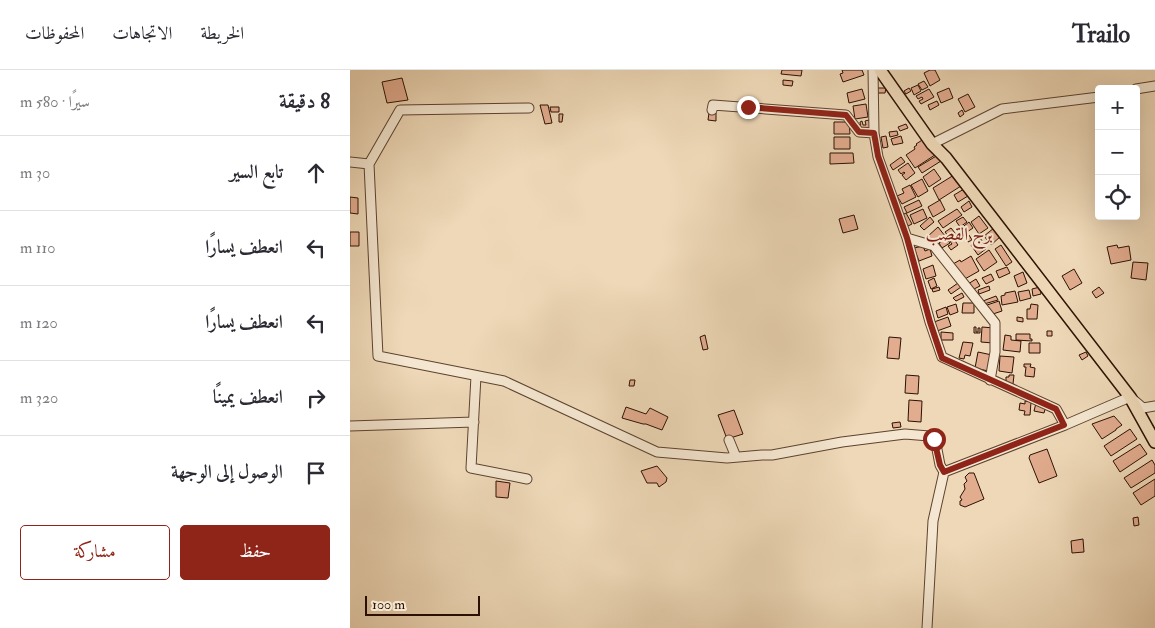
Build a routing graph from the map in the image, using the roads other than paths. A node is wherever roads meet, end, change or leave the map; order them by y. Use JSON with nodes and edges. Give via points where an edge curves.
{"nodes":[{"id":1,"x":873,"y":70,"type":"edge"},
{"id":2,"x":880,"y":70,"type":"edge"},
{"id":3,"x":1155,"y":86,"type":"edge"},
{"id":4,"x":1140,"y":88,"type":"edge"},
{"id":5,"x":1095,"y":97,"type":"edge"},
{"id":6,"x":529,"y":108,"type":"dead end"},
{"id":7,"x":712,"y":110,"type":"dead end"},
{"id":8,"x":874,"y":133,"type":"junction"},
{"id":9,"x":932,"y":144,"type":"junction"},
{"id":10,"x":350,"y":162,"type":"edge"},
{"id":11,"x":369,"y":164,"type":"junction"},
{"id":12,"x":907,"y":238,"type":"junction"},
{"id":13,"x":476,"y":376,"type":"junction"},
{"id":14,"x":990,"y":380,"type":"junction"},
{"id":15,"x":1130,"y":397,"type":"junction"},
{"id":16,"x":1155,"y":406,"type":"edge"},
{"id":17,"x":474,"y":422,"type":"junction"},
{"id":18,"x":1064,"y":425,"type":"junction"},
{"id":19,"x":350,"y":426,"type":"edge"},
{"id":20,"x":729,"y":440,"type":"dead end"},
{"id":21,"x":1155,"y":442,"type":"edge"},
{"id":22,"x":736,"y":458,"type":"junction"},
{"id":23,"x":944,"y":472,"type":"junction"},
{"id":24,"x":527,"y":479,"type":"dead end"},
{"id":25,"x":927,"y":628,"type":"edge"}],
"edges":[{"from":1,"to":8,"type":"street"},
{"from":2,"to":9,"type":"main road"},
{"from":3,"to":4,"type":"street"},
{"from":5,"to":9,"type":"street","via":[[1002,109]]},
{"from":6,"to":11,"type":"street","via":[[400,110]]},
{"from":7,"to":8,"type":"street","via":[[713,105],[846,115],[859,132]]},
{"from":8,"to":12,"type":"street","via":[[878,156]]},
{"from":9,"to":15,"type":"main road"},
{"from":10,"to":11,"type":"street"},
{"from":11,"to":13,"type":"street","via":[[378,356]]},
{"from":12,"to":14,"type":"street","via":[[942,358]]},
{"from":12,"to":14,"type":"street","via":[[934,246],[995,323],[995,352]]},
{"from":13,"to":17,"type":"street"},
{"from":13,"to":22,"type":"street","via":[[504,381],[657,452]]},
{"from":14,"to":18,"type":"street","via":[[1056,409]]},
{"from":15,"to":16,"type":"street","via":[[1143,408]]},
{"from":15,"to":18,"type":"street"},
{"from":15,"to":21,"type":"main road"},
{"from":17,"to":19,"type":"street"},
{"from":17,"to":24,"type":"street","via":[[471,468]]},
{"from":18,"to":23,"type":"street"},
{"from":20,"to":22,"type":"street"},
{"from":22,"to":23,"type":"street","via":[[905,434],[934,439]]},
{"from":23,"to":25,"type":"street","via":[[933,521]]}]}
